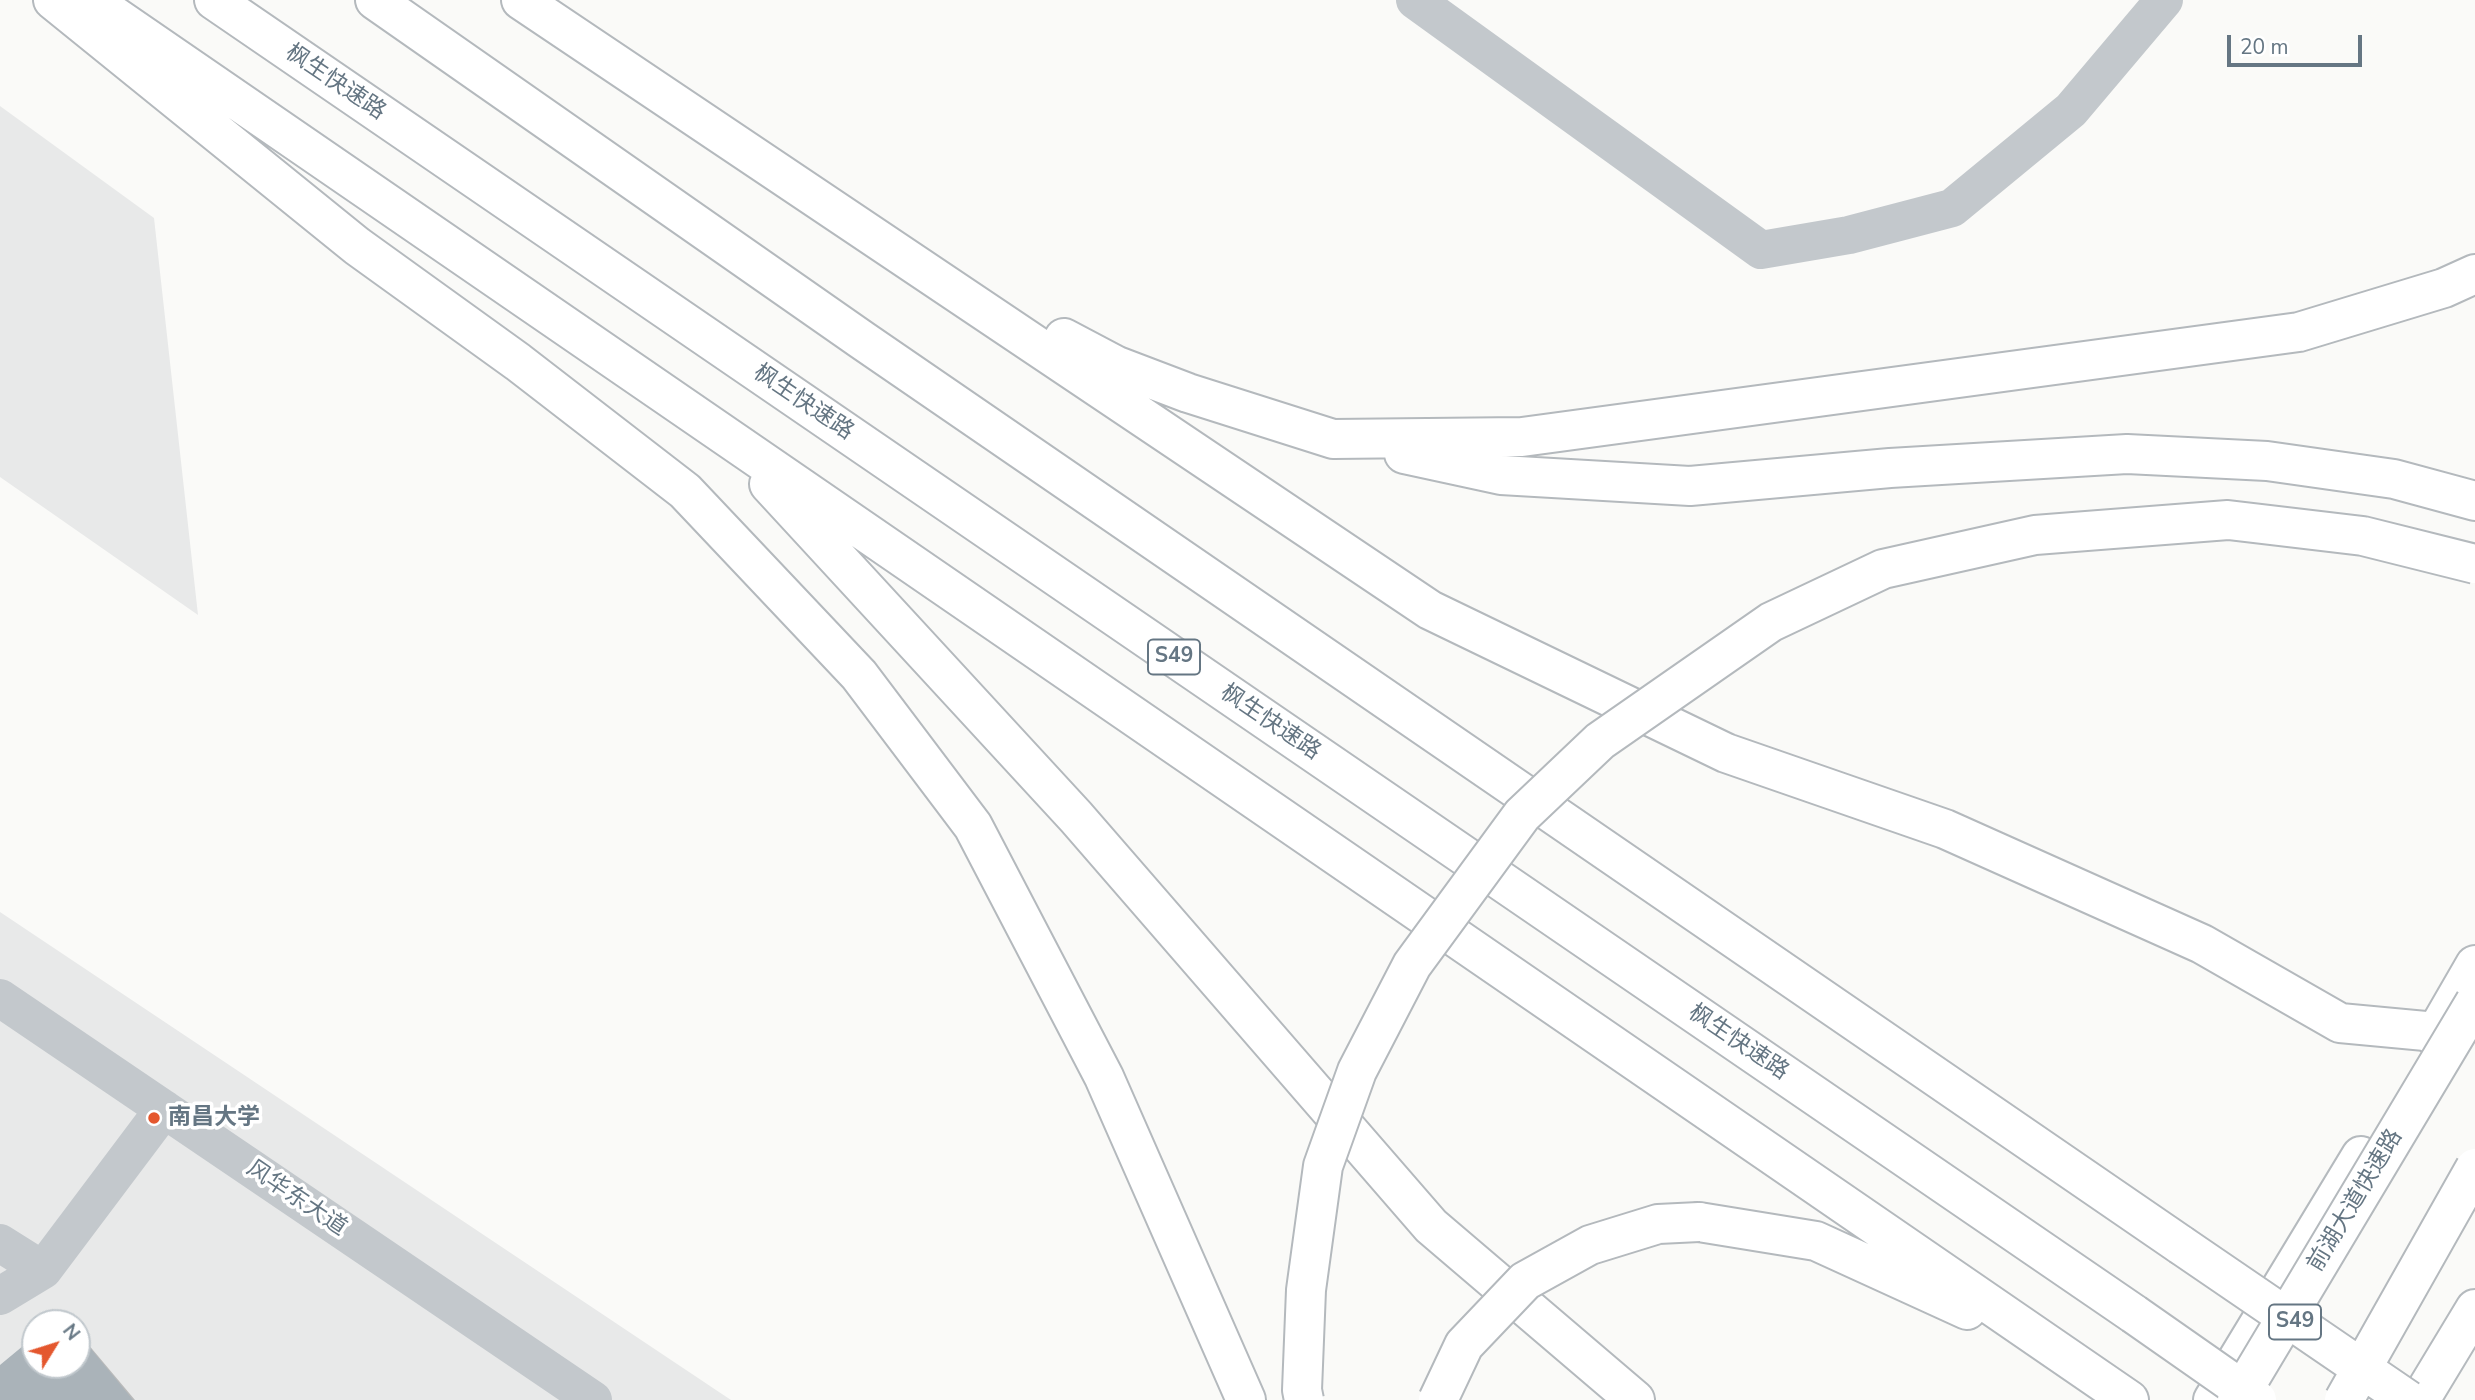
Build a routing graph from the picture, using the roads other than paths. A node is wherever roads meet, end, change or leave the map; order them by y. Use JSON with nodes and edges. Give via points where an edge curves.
{"nodes":[{"id":1,"x":53,"y":0,"type":"edge"},
{"id":2,"x":91,"y":0,"type":"edge"},
{"id":3,"x":214,"y":0,"type":"edge"},
{"id":4,"x":375,"y":0,"type":"edge"},
{"id":5,"x":522,"y":0,"type":"edge"},
{"id":6,"x":1415,"y":0,"type":"edge"},
{"id":7,"x":2164,"y":0,"type":"edge"},
{"id":8,"x":895,"y":250,"type":"junction"},
{"id":9,"x":2475,"y":274,"type":"edge"},
{"id":10,"x":722,"y":434,"type":"junction"},
{"id":11,"x":1334,"y":439,"type":"junction"},
{"id":12,"x":2475,"y":501,"type":"edge"},
{"id":13,"x":2475,"y":564,"type":"edge"},
{"id":14,"x":2475,"y":965,"type":"edge"},
{"id":15,"x":0,"y":998,"type":"edge"},
{"id":16,"x":2475,"y":1002,"type":"edge"},
{"id":17,"x":2436,"y":1032,"type":"junction"},
{"id":18,"x":164,"y":1110,"type":"junction"},
{"id":19,"x":2475,"y":1168,"type":"edge"},
{"id":20,"x":0,"y":1243,"type":"edge"},
{"id":21,"x":43,"y":1270,"type":"junction"},
{"id":22,"x":0,"y":1296,"type":"edge"},
{"id":23,"x":2475,"y":1309,"type":"edge"},
{"id":24,"x":2092,"y":1374,"type":"junction"},
{"id":25,"x":593,"y":1400,"type":"edge"},
{"id":26,"x":1246,"y":1400,"type":"edge"},
{"id":27,"x":1304,"y":1400,"type":"edge"},
{"id":28,"x":1438,"y":1400,"type":"edge"},
{"id":29,"x":1635,"y":1400,"type":"edge"},
{"id":30,"x":2129,"y":1400,"type":"edge"},
{"id":31,"x":2213,"y":1400,"type":"edge"},
{"id":32,"x":2237,"y":1400,"type":"edge"},
{"id":33,"x":2257,"y":1400,"type":"edge"},
{"id":34,"x":2344,"y":1400,"type":"edge"},
{"id":35,"x":2408,"y":1400,"type":"edge"},
{"id":36,"x":2420,"y":1400,"type":"edge"}],
"edges":[{"from":1,"to":26,"type":"main road","via":[[357,246],[685,491],[859,675],[972,825],[1104,1077]]},
{"from":2,"to":10,"type":"main road"},
{"from":3,"to":33,"type":"main road","name":"枫生快速路","number":"S49","bridge":true},
{"from":4,"to":35,"type":"main road","number":"S49","bridge":true,"via":[[874,348]]},
{"from":5,"to":8,"type":"main road"},
{"from":6,"to":7,"type":"street","via":[[1761,250],[1849,235],[1952,208],[2071,110]]},
{"from":8,"to":11,"type":"main road","via":[[1117,366]]},
{"from":8,"to":17,"type":"main road","via":[[1430,610],[1726,752],[1945,829],[2202,944],[2340,1023]]},
{"from":9,"to":11,"type":"main road","via":[[2444,288],[2299,332],[1522,437]]},
{"from":10,"to":24,"type":"main road"},
{"from":10,"to":29,"type":"main road","via":[[1076,817],[1431,1226]]},
{"from":11,"to":12,"type":"main road","via":[[1501,475],[1690,486],[2127,454],[2267,461],[2394,478]]},
{"from":13,"to":27,"type":"main road","bridge":true,"via":[[2363,536],[2228,520],[2035,535],[1883,569],[1771,622],[1600,741],[1522,815],[1412,965],[1357,1072],[1323,1166],[1307,1290]]},
{"from":14,"to":17,"type":"main road"},
{"from":15,"to":18,"type":"street","name":"风华东大道"},
{"from":16,"to":32,"type":"main road","name":"前湖大道快速路","bridge":true},
{"from":17,"to":31,"type":"main road"},
{"from":18,"to":21,"type":"street"},
{"from":18,"to":25,"type":"street","name":"风华东大道"},
{"from":19,"to":34,"type":"main road","bridge":true},
{"from":20,"to":21,"type":"street"},
{"from":21,"to":22,"type":"street"},
{"from":23,"to":36,"type":"main road"},
{"from":24,"to":28,"type":"main road","bridge":true,"via":[[1816,1241],[1699,1222],[1658,1224],[1590,1245],[1525,1281],[1464,1345]]},
{"from":24,"to":30,"type":"main road"}]}
